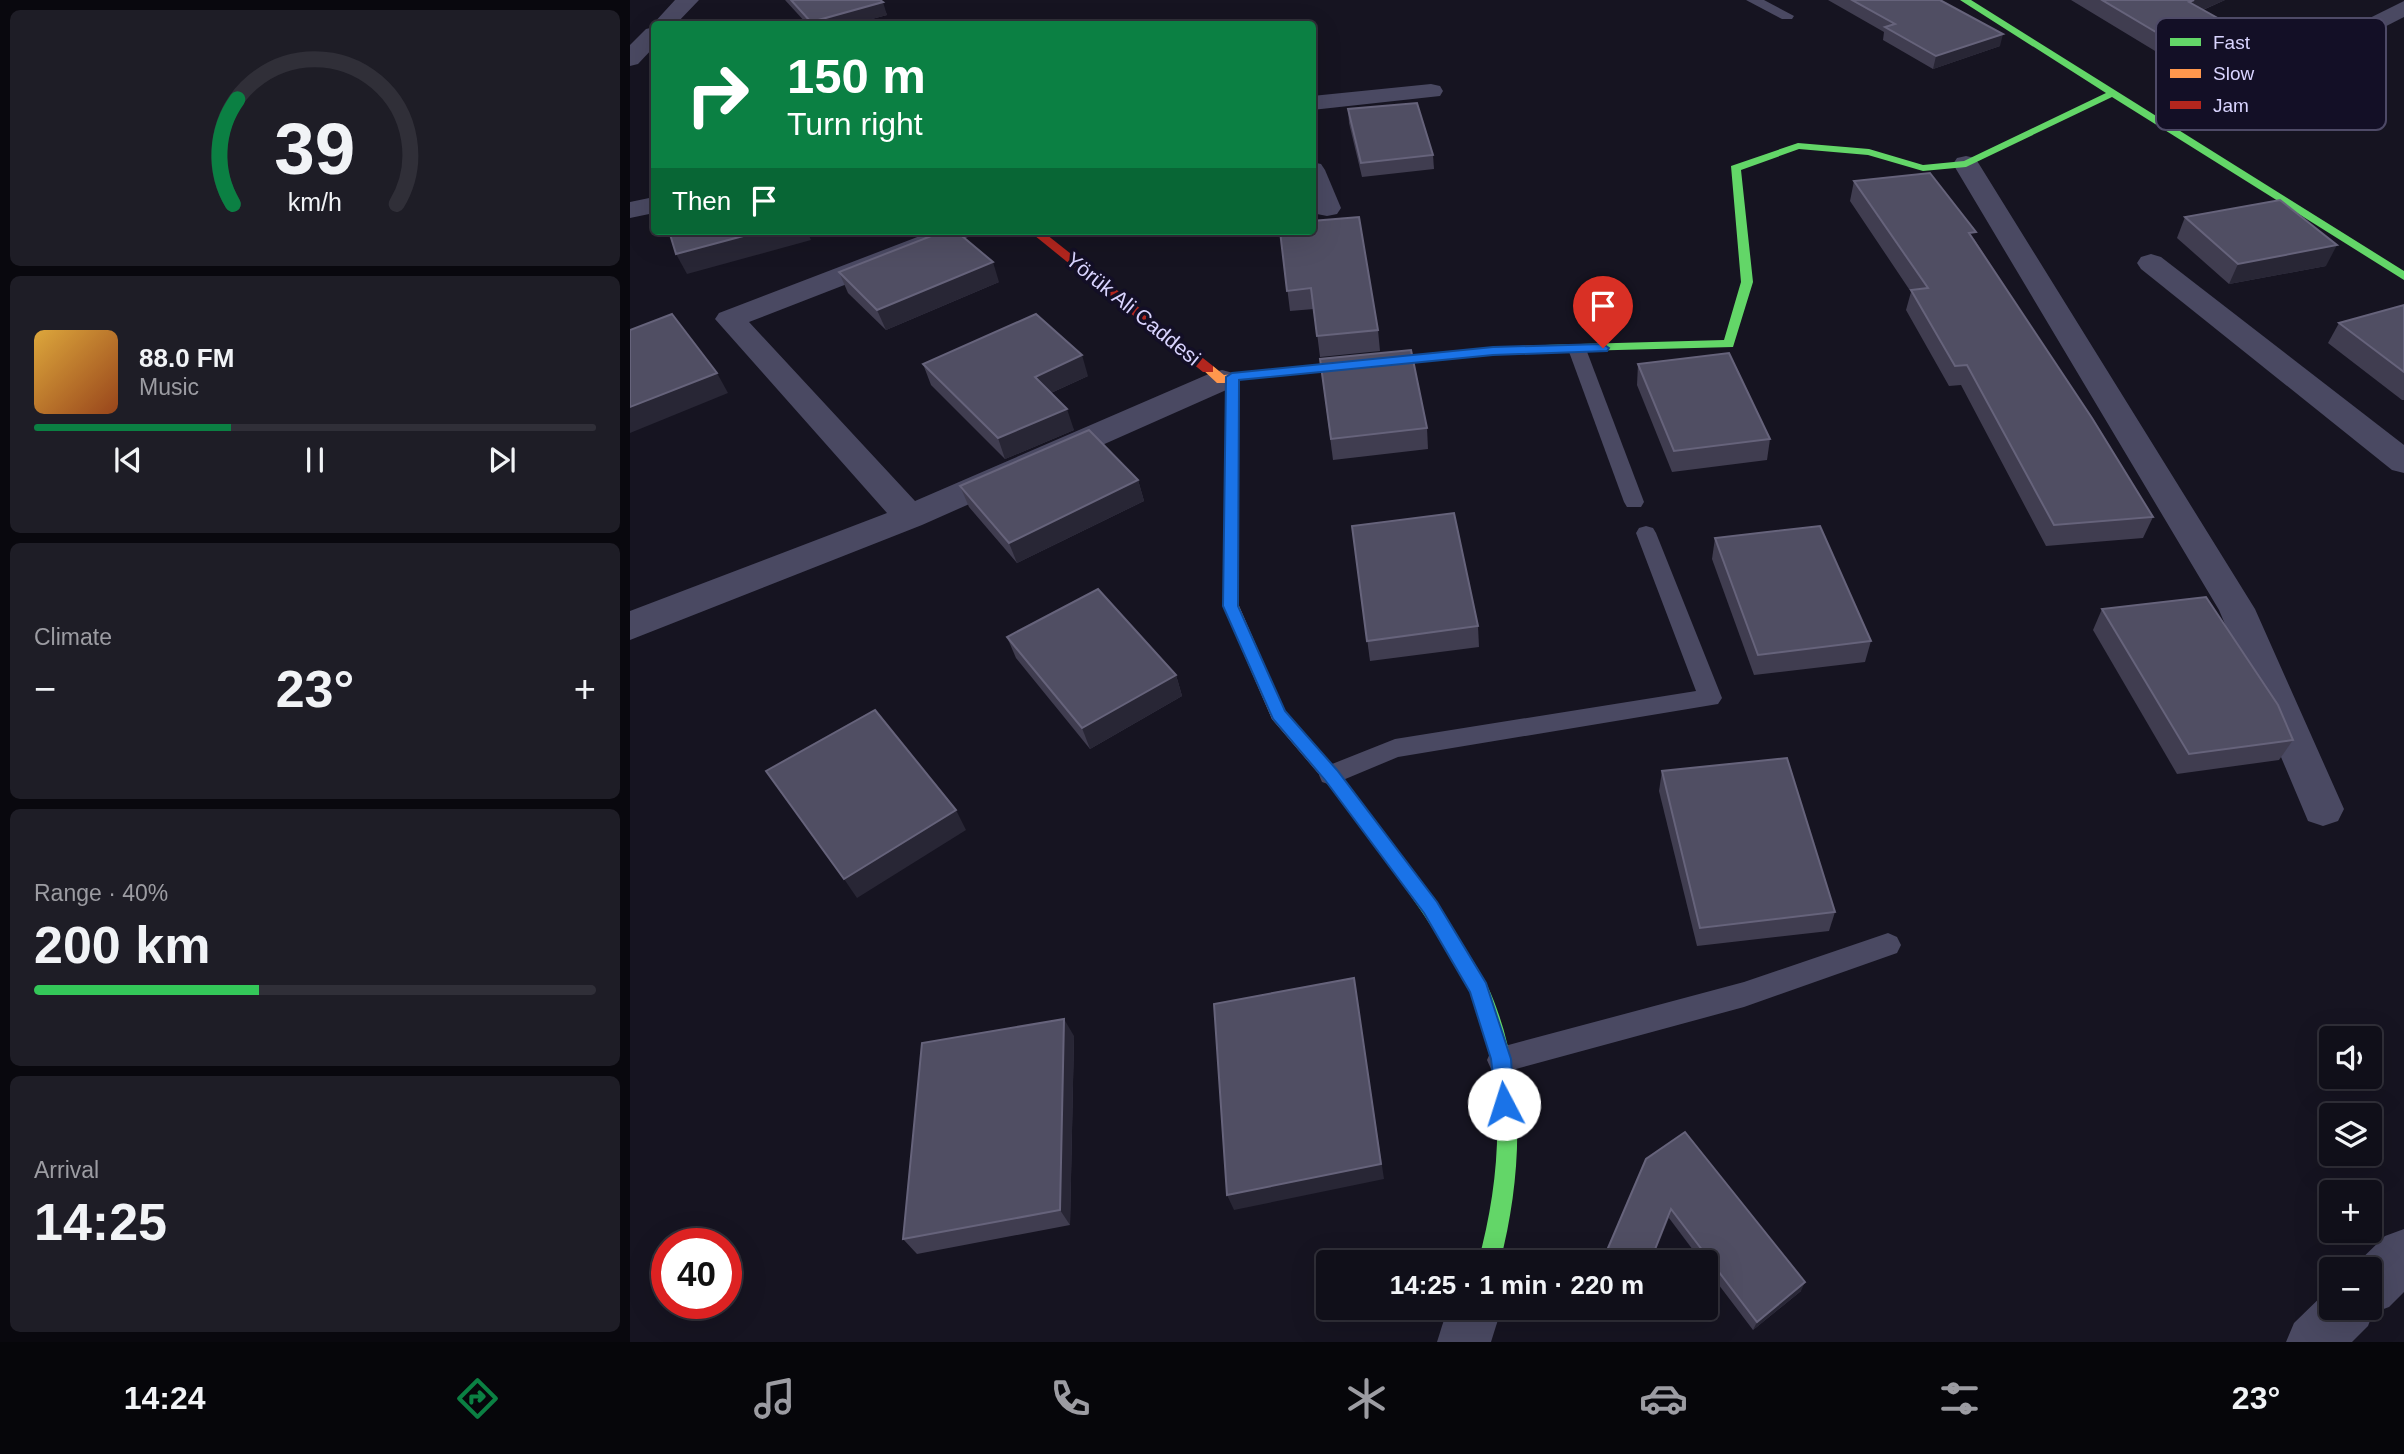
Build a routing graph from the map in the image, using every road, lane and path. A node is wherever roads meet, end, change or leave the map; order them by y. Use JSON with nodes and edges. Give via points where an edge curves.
{"nodes":[{"id":1,"x":688,"y":0,"type":"edge"},
{"id":2,"x":1753,"y":0,"type":"edge"},
{"id":3,"x":1965,"y":0,"type":"edge"},
{"id":4,"x":2404,"y":8,"type":"edge"},
{"id":5,"x":1787,"y":16,"type":"dead end"},
{"id":6,"x":2384,"y":18,"type":"edge"},
{"id":7,"x":667,"y":21,"type":"edge"},
{"id":8,"x":651,"y":37,"type":"edge"},
{"id":9,"x":630,"y":59,"type":"edge"},
{"id":10,"x":1431,"y":91,"type":"dead end"},
{"id":11,"x":2113,"y":93,"type":"junction"},
{"id":12,"x":1316,"y":103,"type":"edge"},
{"id":13,"x":2156,"y":120,"type":"edge"},
{"id":14,"x":2172,"y":130,"type":"edge"},
{"id":15,"x":1966,"y":164,"type":"junction"},
{"id":16,"x":1316,"y":180,"type":"edge"},
{"id":17,"x":651,"y":206,"type":"edge"},
{"id":18,"x":1327,"y":208,"type":"dead end"},
{"id":19,"x":630,"y":210,"type":"edge"},
{"id":20,"x":948,"y":235,"type":"edge"},
{"id":21,"x":1040,"y":235,"type":"edge"},
{"id":22,"x":2151,"y":263,"type":"dead end"},
{"id":23,"x":2404,"y":276,"type":"edge"},
{"id":24,"x":1577,"y":349,"type":"junction"},
{"id":25,"x":1227,"y":379,"type":"junction"},
{"id":26,"x":2404,"y":462,"type":"edge"},
{"id":27,"x":1634,"y":502,"type":"dead end"},
{"id":28,"x":910,"y":517,"type":"junction"},
{"id":29,"x":1646,"y":533,"type":"dead end"},
{"id":30,"x":630,"y":626,"type":"edge"},
{"id":31,"x":1331,"y":775,"type":"junction"},
{"id":32,"x":2323,"y":809,"type":"dead end"},
{"id":33,"x":1888,"y":945,"type":"dead end"},
{"id":34,"x":1501,"y":1059,"type":"junction"},
{"id":35,"x":1493,"y":1250,"type":"edge"},
{"id":36,"x":2404,"y":1255,"type":"edge"},
{"id":37,"x":2382,"y":1276,"type":"edge"},
{"id":38,"x":1471,"y":1320,"type":"edge"},
{"id":39,"x":2336,"y":1320,"type":"edge"},
{"id":40,"x":1464,"y":1342,"type":"edge"},
{"id":41,"x":2313,"y":1342,"type":"edge"}],
"edges":[{"from":1,"to":7,"type":"street"},
{"from":2,"to":5,"type":"lane"},
{"from":3,"to":11,"type":"street"},
{"from":4,"to":6,"type":"street"},
{"from":8,"to":9,"type":"street"},
{"from":10,"to":12,"type":"street"},
{"from":11,"to":13,"type":"street"},
{"from":11,"to":15,"type":"street"},
{"from":14,"to":23,"type":"street"},
{"from":15,"to":24,"type":"street","via":[[1923,168],[1869,152],[1798,146],[1735,168],[1747,282],[1729,344]]},
{"from":15,"to":32,"type":"street","via":[[2237,609]]},
{"from":16,"to":18,"type":"street"},
{"from":17,"to":19,"type":"street"},
{"from":20,"to":28,"type":"street","via":[[730,319]]},
{"from":21,"to":25,"type":"street","name":"Yörük Ali Caddesi"},
{"from":22,"to":26,"type":"street"},
{"from":24,"to":25,"type":"street","via":[[1493,351]]},
{"from":24,"to":27,"type":"lane"},
{"from":25,"to":28,"type":"street"},
{"from":25,"to":31,"type":"street","via":[[1231,606],[1278,715]]},
{"from":28,"to":30,"type":"street"},
{"from":29,"to":31,"type":"lane","via":[[1710,698],[1395,748]]},
{"from":31,"to":34,"type":"street","via":[[1430,908],[1479,989]]},
{"from":33,"to":34,"type":"lane","via":[[1724,1002]]},
{"from":34,"to":35,"type":"street","via":[[1508,1148]]},
{"from":36,"to":37,"type":"street"},
{"from":38,"to":40,"type":"street"},
{"from":39,"to":41,"type":"street"}]}
